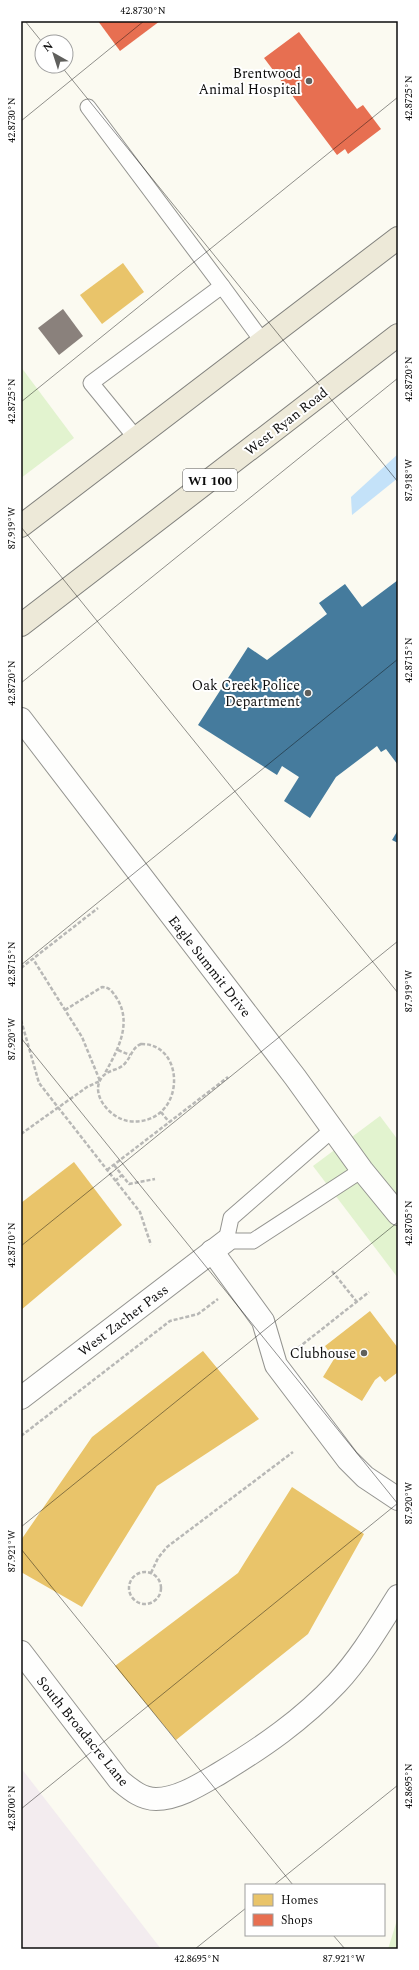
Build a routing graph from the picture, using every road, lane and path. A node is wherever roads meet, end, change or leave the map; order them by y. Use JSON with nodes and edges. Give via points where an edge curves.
{"nodes":[{"id":1,"x":88,"y":107,"type":"dead end"},
{"id":2,"x":398,"y":238,"type":"edge"},
{"id":3,"x":222,"y":286,"type":"junction"},
{"id":4,"x":398,"y":335,"type":"edge"},
{"id":5,"x":263,"y":342,"type":"junction"},
{"id":6,"x":136,"y":438,"type":"junction"},
{"id":7,"x":21,"y":526,"type":"edge"},
{"id":8,"x":21,"y":625,"type":"edge"},
{"id":9,"x":21,"y":720,"type":"edge"},
{"id":10,"x":98,"y":908,"type":"dead end"},
{"id":11,"x":33,"y":959,"type":"junction"},
{"id":12,"x":21,"y":968,"type":"edge"},
{"id":13,"x":65,"y":1010,"type":"junction"},
{"id":14,"x":21,"y":1020,"type":"edge"},
{"id":15,"x":118,"y":1050,"type":"junction"},
{"id":16,"x":130,"y":1055,"type":"junction"},
{"id":17,"x":104,"y":1076,"type":"junction"},
{"id":18,"x":228,"y":1077,"type":"dead end"},
{"id":19,"x":100,"y":1081,"type":"junction"},
{"id":20,"x":58,"y":1107,"type":"junction"},
{"id":21,"x":161,"y":1112,"type":"junction"},
{"id":22,"x":169,"y":1122,"type":"junction"},
{"id":23,"x":332,"y":1130,"type":"junction"},
{"id":24,"x":21,"y":1134,"type":"edge"},
{"id":25,"x":114,"y":1165,"type":"junction"},
{"id":26,"x":107,"y":1170,"type":"junction"},
{"id":27,"x":362,"y":1170,"type":"junction"},
{"id":28,"x":122,"y":1175,"type":"junction"},
{"id":29,"x":155,"y":1179,"type":"dead end"},
{"id":30,"x":115,"y":1180,"type":"junction"},
{"id":31,"x":398,"y":1214,"type":"edge"},
{"id":32,"x":151,"y":1245,"type":"dead end"},
{"id":33,"x":219,"y":1246,"type":"junction"},
{"id":34,"x":332,"y":1271,"type":"dead end"},
{"id":35,"x":369,"y":1292,"type":"dead end"},
{"id":36,"x":222,"y":1296,"type":"dead end"},
{"id":37,"x":357,"y":1302,"type":"junction"},
{"id":38,"x":298,"y":1348,"type":"dead end"},
{"id":39,"x":21,"y":1398,"type":"edge"},
{"id":40,"x":21,"y":1436,"type":"edge"},
{"id":41,"x":293,"y":1452,"type":"dead end"},
{"id":42,"x":398,"y":1499,"type":"edge"},
{"id":43,"x":151,"y":1573,"type":"junction"},
{"id":44,"x":398,"y":1596,"type":"edge"},
{"id":45,"x":21,"y":1652,"type":"edge"}],
"edges":[{"from":1,"to":3,"type":"lane"},
{"from":2,"to":5,"type":"main road"},
{"from":3,"to":5,"type":"lane"},
{"from":3,"to":6,"type":"lane","via":[[91,383]]},
{"from":4,"to":8,"type":"main road","name":"West Ryan Road","number":"WI 100"},
{"from":5,"to":6,"type":"main road"},
{"from":6,"to":7,"type":"main road"},
{"from":9,"to":23,"type":"street","name":"Eagle Summit Drive","via":[[295,1077]]},
{"from":10,"to":11,"type":"path"},
{"from":11,"to":12,"type":"path"},
{"from":11,"to":13,"type":"path"},
{"from":13,"to":15,"type":"path","via":[[102,987],[111,990],[120,1005],[123,1019]]},
{"from":13,"to":19,"type":"path","via":[[82,1037]]},
{"from":14,"to":20,"type":"path","via":[[39,1083]]},
{"from":15,"to":16,"type":"path"},
{"from":15,"to":17,"type":"path"},
{"from":16,"to":17,"type":"path","via":[[122,1066],[108,1071]]},
{"from":16,"to":21,"type":"path","via":[[136,1046],[147,1044],[159,1049],[169,1061],[175,1078],[174,1086],[170,1102]]},
{"from":17,"to":19,"type":"path"},
{"from":18,"to":22,"type":"path"},
{"from":19,"to":20,"type":"path","via":[[87,1086]]},
{"from":19,"to":21,"type":"path","via":[[98,1090],[101,1100],[117,1117],[135,1121]]},
{"from":20,"to":24,"type":"path"},
{"from":20,"to":26,"type":"path"},
{"from":21,"to":22,"type":"path"},
{"from":22,"to":25,"type":"path"},
{"from":23,"to":27,"type":"street","name":"Eagle Summit Drive"},
{"from":23,"to":33,"type":"lane","via":[[231,1218]]},
{"from":25,"to":26,"type":"path"},
{"from":25,"to":28,"type":"path"},
{"from":26,"to":30,"type":"path"},
{"from":27,"to":31,"type":"street","name":"Eagle Summit Drive"},
{"from":27,"to":33,"type":"lane","via":[[253,1241]]},
{"from":28,"to":29,"type":"path","via":[[129,1184]]},
{"from":28,"to":30,"type":"path"},
{"from":30,"to":32,"type":"path","via":[[140,1212]]},
{"from":33,"to":39,"type":"street","name":"West Zacher Pass"},
{"from":33,"to":42,"type":"street","via":[[263,1321],[276,1364],[348,1460],[366,1477]]},
{"from":34,"to":37,"type":"path"},
{"from":35,"to":37,"type":"path"},
{"from":36,"to":40,"type":"path","via":[[198,1314],[170,1321]]},
{"from":37,"to":38,"type":"path"},
{"from":41,"to":43,"type":"path","via":[[168,1547],[158,1558]]},
{"from":43,"to":43,"type":"path","via":[[137,1573],[130,1581],[130,1596],[138,1603],[149,1604],[160,1594],[160,1582]]},
{"from":44,"to":45,"type":"street","name":"South Broadacre Lane","via":[[361,1653],[313,1706],[248,1756],[181,1794],[156,1799],[132,1791],[119,1780]]}]}
